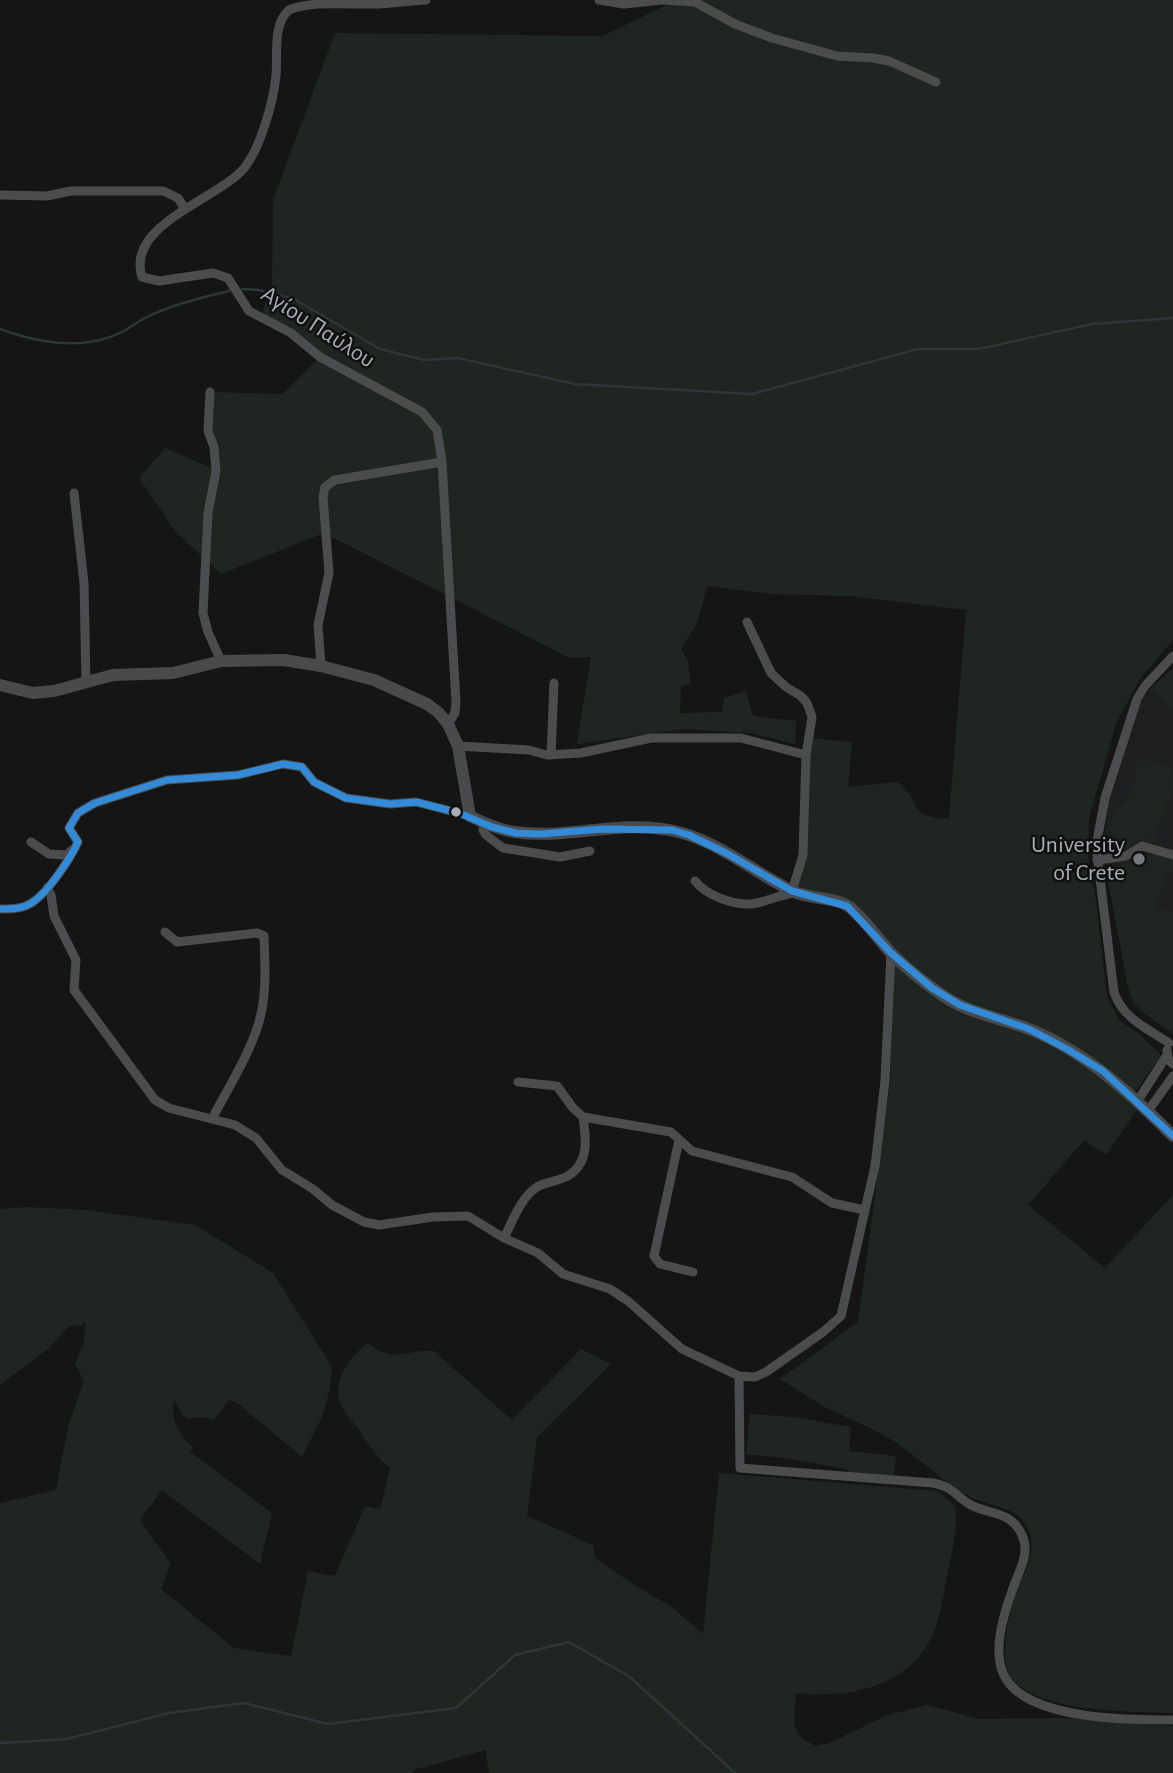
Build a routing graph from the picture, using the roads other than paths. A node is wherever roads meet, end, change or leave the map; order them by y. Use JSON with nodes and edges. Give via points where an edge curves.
{"nodes":[{"id":1,"x":426,"y":0,"type":"edge"},
{"id":2,"x":599,"y":0,"type":"edge"},
{"id":3,"x":936,"y":82,"type":"dead end"},
{"id":4,"x":0,"y":195,"type":"edge"},
{"id":5,"x":185,"y":209,"type":"junction"},
{"id":6,"x":211,"y":392,"type":"dead end"},
{"id":7,"x":442,"y":462,"type":"junction"},
{"id":8,"x":74,"y":493,"type":"dead end"},
{"id":9,"x":747,"y":622,"type":"dead end"},
{"id":10,"x":1173,"y":656,"type":"edge"},
{"id":11,"x":221,"y":661,"type":"junction"},
{"id":12,"x":321,"y":666,"type":"junction"},
{"id":13,"x":86,"y":683,"type":"junction"},
{"id":14,"x":554,"y":683,"type":"dead end"},
{"id":15,"x":0,"y":685,"type":"edge"},
{"id":16,"x":447,"y":724,"type":"junction"},
{"id":17,"x":458,"y":746,"type":"junction"},
{"id":18,"x":551,"y":755,"type":"junction"},
{"id":19,"x":806,"y":755,"type":"junction"},
{"id":20,"x":470,"y":817,"type":"junction"},
{"id":21,"x":484,"y":823,"type":"junction"},
{"id":22,"x":31,"y":842,"type":"dead end"},
{"id":23,"x":76,"y":847,"type":"junction"},
{"id":24,"x":590,"y":851,"type":"dead end"},
{"id":25,"x":1173,"y":855,"type":"edge"},
{"id":26,"x":1097,"y":860,"type":"junction"},
{"id":27,"x":695,"y":881,"type":"dead end"},
{"id":28,"x":47,"y":888,"type":"junction"},
{"id":29,"x":792,"y":891,"type":"junction"},
{"id":30,"x":0,"y":909,"type":"edge"},
{"id":31,"x":165,"y":932,"type":"dead end"},
{"id":32,"x":891,"y":953,"type":"junction"},
{"id":33,"x":1171,"y":1042,"type":"edge"},
{"id":34,"x":1167,"y":1055,"type":"junction"},
{"id":35,"x":1173,"y":1064,"type":"edge"},
{"id":36,"x":1173,"y":1076,"type":"edge"},
{"id":37,"x":518,"y":1082,"type":"dead end"},
{"id":38,"x":1137,"y":1101,"type":"junction"},
{"id":39,"x":1149,"y":1111,"type":"junction"},
{"id":40,"x":583,"y":1117,"type":"junction"},
{"id":41,"x":212,"y":1119,"type":"junction"},
{"id":42,"x":1173,"y":1136,"type":"edge"},
{"id":43,"x":679,"y":1140,"type":"junction"},
{"id":44,"x":865,"y":1210,"type":"junction"},
{"id":45,"x":504,"y":1238,"type":"junction"},
{"id":46,"x":693,"y":1272,"type":"dead end"},
{"id":47,"x":739,"y":1376,"type":"junction"},
{"id":48,"x":1173,"y":1720,"type":"edge"}],
"edges":[{"from":1,"to":5,"type":"street","name":"Αγίου Παύλου","via":[[377,4],[318,0],[285,13],[271,102],[256,149],[232,180]]},
{"from":2,"to":3,"type":"street","via":[[695,2],[772,38],[836,56],[889,61]]},
{"from":4,"to":5,"type":"street","via":[[163,191],[178,198]]},
{"from":5,"to":7,"type":"street","name":"Αγίου Παύλου","via":[[147,242],[141,256],[142,277],[159,281],[213,273],[228,278],[249,311],[291,333],[320,357],[422,412],[437,430]]},
{"from":6,"to":11,"type":"street","via":[[208,431],[215,471],[203,613]]},
{"from":7,"to":12,"type":"street","via":[[335,480],[325,487],[329,573],[318,625]]},
{"from":7,"to":16,"type":"street","via":[[456,702]]},
{"from":8,"to":13,"type":"street","via":[[84,583]]},
{"from":9,"to":19,"type":"street","via":[[771,673],[801,696],[811,712]]},
{"from":10,"to":26,"type":"street","via":[[1137,699],[1101,812]]},
{"from":11,"to":12,"type":"street","via":[[284,660]]},
{"from":11,"to":13,"type":"street","via":[[173,673],[120,674]]},
{"from":12,"to":16,"type":"street","via":[[415,697]]},
{"from":13,"to":15,"type":"street","via":[[33,693]]},
{"from":14,"to":18,"type":"street"},
{"from":16,"to":17,"type":"street"},
{"from":17,"to":18,"type":"street"},
{"from":17,"to":20,"type":"street"},
{"from":18,"to":19,"type":"street","via":[[651,738],[741,737]]},
{"from":19,"to":29,"type":"street","via":[[803,855]]},
{"from":20,"to":21,"type":"street"},
{"from":20,"to":23,"type":"street","via":[[416,802],[358,801],[314,782],[302,768],[283,764],[238,775],[167,780],[95,803],[71,822]]},
{"from":21,"to":24,"type":"street","via":[[486,835],[503,848],[560,857]]},
{"from":21,"to":29,"type":"street","via":[[516,833],[541,834],[673,830],[726,853]]},
{"from":22,"to":23,"type":"street","via":[[49,854],[66,855]]},
{"from":23,"to":28,"type":"street"},
{"from":25,"to":26,"type":"street","via":[[1142,846],[1126,856]]},
{"from":26,"to":33,"type":"street","via":[[1117,1004]]},
{"from":27,"to":29,"type":"street","via":[[708,893],[742,903]]},
{"from":28,"to":30,"type":"street","via":[[32,902]]},
{"from":28,"to":41,"type":"street","via":[[54,916],[76,960],[77,996],[155,1100]]},
{"from":29,"to":32,"type":"street","via":[[848,906]]},
{"from":31,"to":41,"type":"street","via":[[177,942],[264,936],[260,1019]]},
{"from":32,"to":38,"type":"street","via":[[947,998],[1029,1029],[1067,1049]]},
{"from":32,"to":44,"type":"street","via":[[885,1081]]},
{"from":33,"to":34,"type":"street"},
{"from":34,"to":35,"type":"street"},
{"from":34,"to":38,"type":"street"},
{"from":36,"to":39,"type":"street"},
{"from":37,"to":40,"type":"street","via":[[557,1086]]},
{"from":38,"to":39,"type":"street"},
{"from":39,"to":42,"type":"street"},
{"from":40,"to":43,"type":"street","via":[[671,1132]]},
{"from":40,"to":45,"type":"street","via":[[584,1159],[569,1175],[536,1187]]},
{"from":41,"to":45,"type":"street","via":[[235,1125],[256,1138],[282,1170],[364,1222],[379,1225],[467,1216]]},
{"from":43,"to":44,"type":"street","via":[[692,1151],[792,1177],[832,1203]]},
{"from":43,"to":46,"type":"street","via":[[654,1256],[660,1264]]},
{"from":44,"to":47,"type":"street","via":[[841,1317],[766,1372]]},
{"from":45,"to":47,"type":"street","via":[[538,1254],[563,1273],[610,1289],[682,1349]]},
{"from":47,"to":48,"type":"street","via":[[740,1468],[940,1485],[970,1504],[1009,1517],[1026,1545],[1000,1642],[1002,1671],[1016,1691],[1071,1713]]}]}
